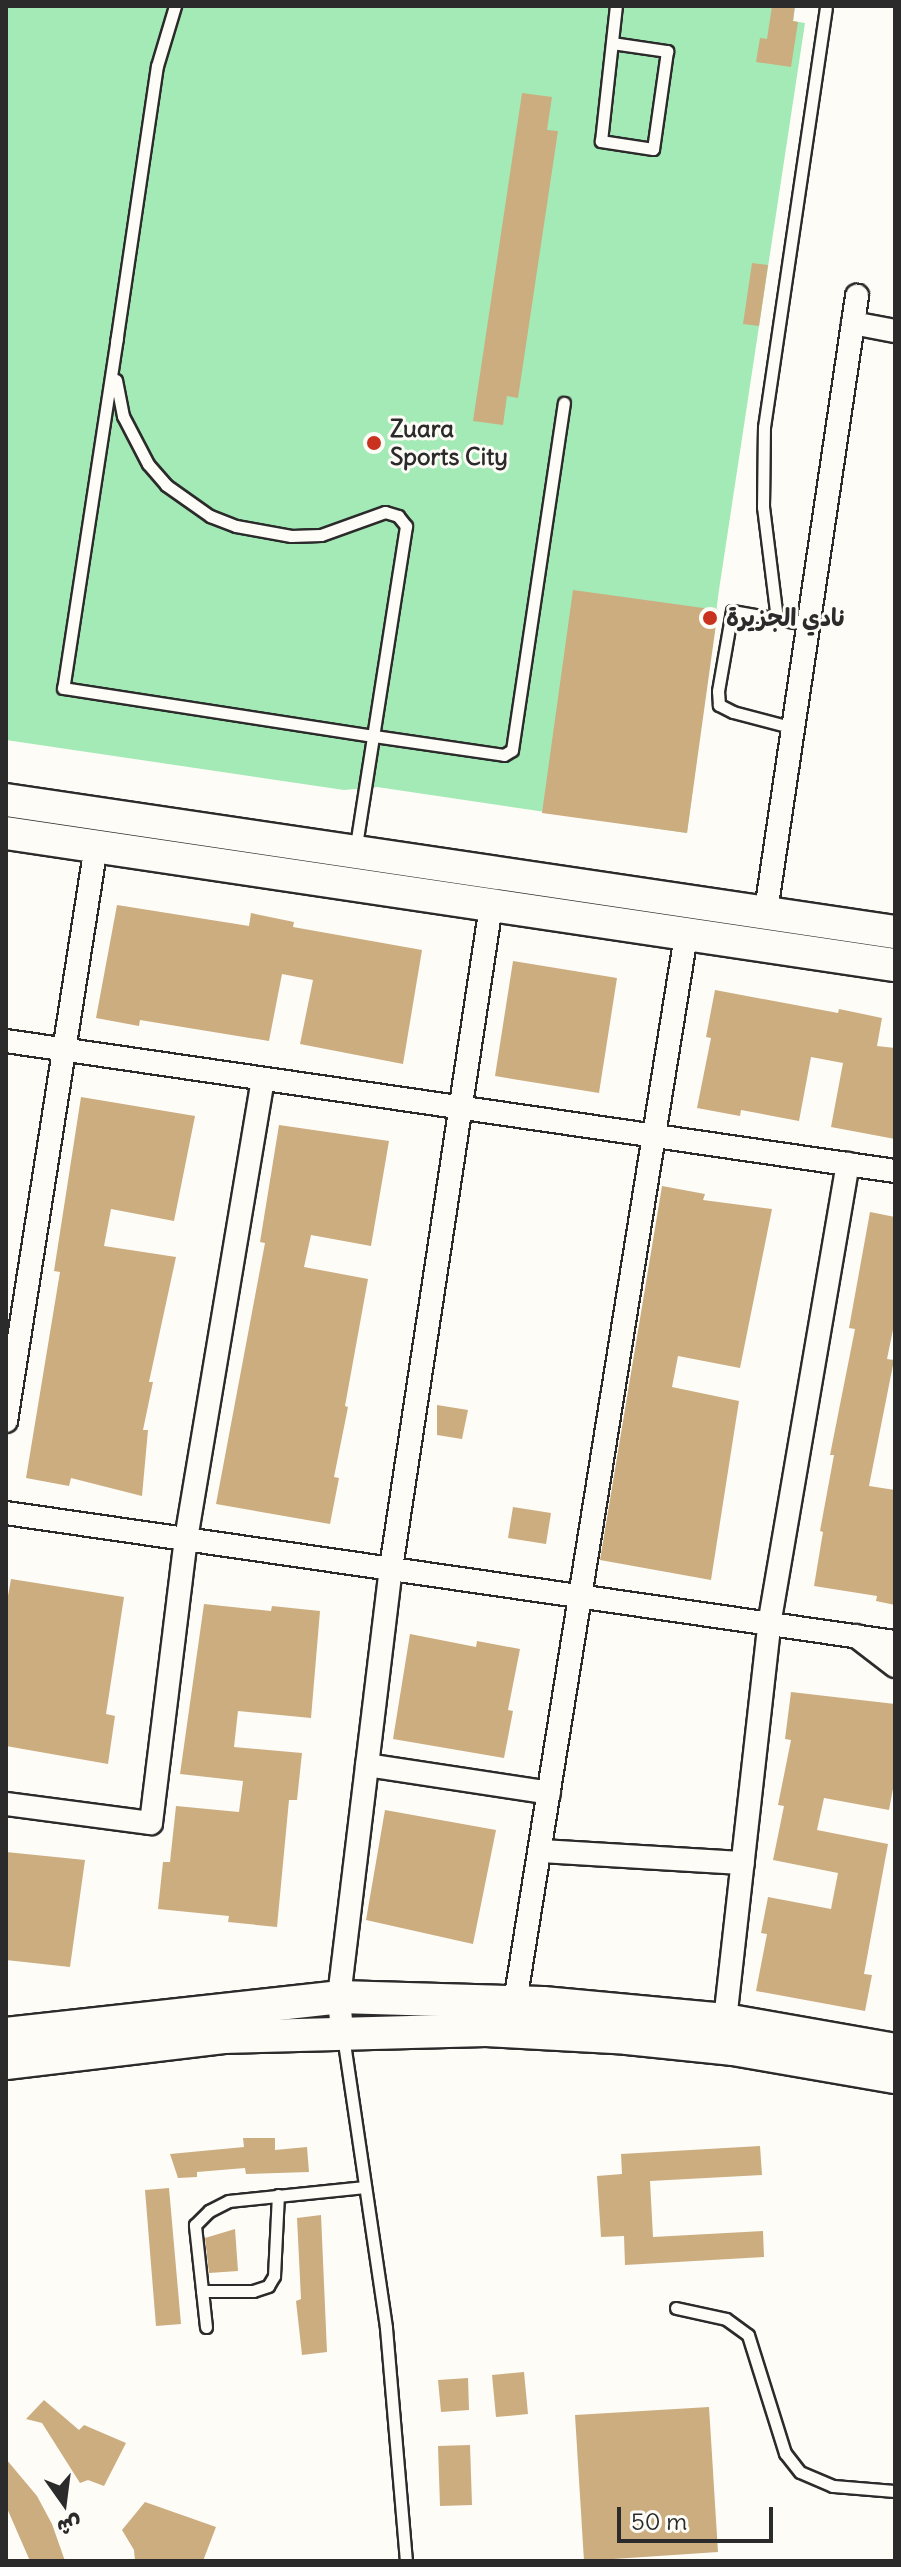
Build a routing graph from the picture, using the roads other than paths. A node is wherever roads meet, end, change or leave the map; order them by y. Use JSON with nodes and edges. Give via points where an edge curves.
{"nodes":[{"id":1,"x":175,"y":6,"type":"edge"},
{"id":2,"x":616,"y":6,"type":"edge"},
{"id":3,"x":826,"y":9,"type":"dead end"},
{"id":4,"x":612,"y":43,"type":"junction"},
{"id":5,"x":857,"y":296,"type":"dead end"},
{"id":6,"x":853,"y":323,"type":"junction"},
{"id":7,"x":895,"y":331,"type":"edge"},
{"id":8,"x":117,"y":337,"type":"junction"},
{"id":9,"x":564,"y":403,"type":"dead end"},
{"id":10,"x":777,"y":619,"type":"junction"},
{"id":11,"x":806,"y":624,"type":"junction"},
{"id":12,"x":790,"y":727,"type":"junction"},
{"id":13,"x":374,"y":736,"type":"junction"},
{"id":14,"x":14,"y":801,"type":"edge"},
{"id":15,"x":12,"y":834,"type":"edge"},
{"id":16,"x":96,"y":846,"type":"junction"},
{"id":17,"x":355,"y":852,"type":"junction"},
{"id":18,"x":491,"y":906,"type":"junction"},
{"id":19,"x":766,"y":911,"type":"junction"},
{"id":20,"x":895,"y":932,"type":"edge"},
{"id":21,"x":686,"y":936,"type":"junction"},
{"id":22,"x":895,"y":965,"type":"edge"},
{"id":23,"x":6,"y":1041,"type":"edge"},
{"id":24,"x":64,"y":1049,"type":"junction"},
{"id":25,"x":263,"y":1079,"type":"junction"},
{"id":26,"x":459,"y":1107,"type":"junction"},
{"id":27,"x":652,"y":1136,"type":"junction"},
{"id":28,"x":848,"y":1164,"type":"junction"},
{"id":29,"x":895,"y":1171,"type":"edge"},
{"id":30,"x":6,"y":1421,"type":"edge"},
{"id":31,"x":6,"y":1513,"type":"edge"},
{"id":32,"x":186,"y":1539,"type":"junction"},
{"id":33,"x":391,"y":1568,"type":"junction"},
{"id":34,"x":581,"y":1596,"type":"junction"},
{"id":35,"x":769,"y":1625,"type":"junction"},
{"id":36,"x":856,"y":1636,"type":"junction"},
{"id":37,"x":895,"y":1642,"type":"edge"},
{"id":38,"x":895,"y":1666,"type":"edge"},
{"id":39,"x":367,"y":1765,"type":"junction"},
{"id":40,"x":549,"y":1793,"type":"junction"},
{"id":41,"x":6,"y":1804,"type":"edge"},
{"id":42,"x":540,"y":1851,"type":"junction"},
{"id":43,"x":743,"y":1863,"type":"junction"},
{"id":44,"x":339,"y":1997,"type":"junction"},
{"id":45,"x":515,"y":2002,"type":"junction"},
{"id":46,"x":725,"y":2020,"type":"junction"},
{"id":47,"x":342,"y":2032,"type":"junction"},
{"id":48,"x":6,"y":2034,"type":"edge"},
{"id":49,"x":893,"y":2053,"type":"edge"},
{"id":50,"x":6,"y":2063,"type":"edge"},
{"id":51,"x":364,"y":2187,"type":"junction"},
{"id":52,"x":278,"y":2195,"type":"junction"},
{"id":53,"x":202,"y":2291,"type":"junction"},
{"id":54,"x":676,"y":2308,"type":"dead end"},
{"id":55,"x":206,"y":2327,"type":"dead end"},
{"id":56,"x":895,"y":2491,"type":"edge"},
{"id":57,"x":406,"y":2561,"type":"edge"}],
"edges":[{"from":1,"to":8,"type":"lane","via":[[157,66]]},
{"from":2,"to":4,"type":"lane"},
{"from":3,"to":10,"type":"lane","via":[[764,427],[763,507]]},
{"from":4,"to":4,"type":"lane","via":[[601,141],[653,149],[667,51]]},
{"from":5,"to":6,"type":"street"},
{"from":6,"to":7,"type":"street"},
{"from":6,"to":11,"type":"street"},
{"from":8,"to":13,"type":"lane","via":[[117,391],[134,441],[166,485],[187,502],[236,526],[291,536],[321,535],[385,512],[403,520],[407,532]]},
{"from":8,"to":13,"type":"lane","via":[[63,688]]},
{"from":9,"to":13,"type":"lane","via":[[512,750],[504,755]]},
{"from":10,"to":11,"type":"lane"},
{"from":10,"to":12,"type":"lane","via":[[732,611],[719,705]]},
{"from":11,"to":12,"type":"street"},
{"from":12,"to":19,"type":"street"},
{"from":13,"to":17,"type":"lane"},
{"from":14,"to":15,"type":"street"},
{"from":14,"to":17,"type":"street"},
{"from":15,"to":16,"type":"street"},
{"from":16,"to":18,"type":"street"},
{"from":16,"to":24,"type":"street"},
{"from":17,"to":19,"type":"street"},
{"from":18,"to":21,"type":"street"},
{"from":18,"to":26,"type":"street"},
{"from":19,"to":20,"type":"street"},
{"from":21,"to":22,"type":"street"},
{"from":21,"to":27,"type":"street"},
{"from":23,"to":24,"type":"street"},
{"from":24,"to":25,"type":"street"},
{"from":24,"to":30,"type":"street"},
{"from":25,"to":26,"type":"street"},
{"from":25,"to":32,"type":"street"},
{"from":26,"to":27,"type":"street"},
{"from":26,"to":33,"type":"street"},
{"from":27,"to":28,"type":"street"},
{"from":27,"to":34,"type":"street"},
{"from":28,"to":29,"type":"street"},
{"from":28,"to":35,"type":"street"},
{"from":31,"to":32,"type":"street"},
{"from":32,"to":33,"type":"street"},
{"from":32,"to":41,"type":"street","via":[[151,1823]]},
{"from":33,"to":34,"type":"street"},
{"from":33,"to":39,"type":"street"},
{"from":34,"to":35,"type":"street"},
{"from":34,"to":40,"type":"street"},
{"from":35,"to":36,"type":"street"},
{"from":35,"to":43,"type":"street"},
{"from":36,"to":37,"type":"street"},
{"from":36,"to":38,"type":"street"},
{"from":39,"to":40,"type":"street"},
{"from":39,"to":44,"type":"street"},
{"from":40,"to":42,"type":"street"},
{"from":42,"to":43,"type":"street"},
{"from":42,"to":45,"type":"street"},
{"from":43,"to":46,"type":"street"},
{"from":44,"to":45,"type":"street"},
{"from":44,"to":47,"type":"street"},
{"from":44,"to":48,"type":"street"},
{"from":45,"to":46,"type":"street"},
{"from":46,"to":49,"type":"street"},
{"from":47,"to":49,"type":"street","via":[[486,2030],[733,2049]]},
{"from":47,"to":50,"type":"street","via":[[223,2037]]},
{"from":47,"to":51,"type":"lane"},
{"from":51,"to":52,"type":"lane"},
{"from":51,"to":57,"type":"lane","via":[[386,2328]]},
{"from":52,"to":53,"type":"lane","via":[[229,2201],[195,2225]]},
{"from":52,"to":53,"type":"lane","via":[[274,2276],[268,2286]]},
{"from":53,"to":55,"type":"lane"},
{"from":54,"to":56,"type":"lane","via":[[726,2319],[748,2335],[785,2453],[800,2472],[833,2486]]}]}
